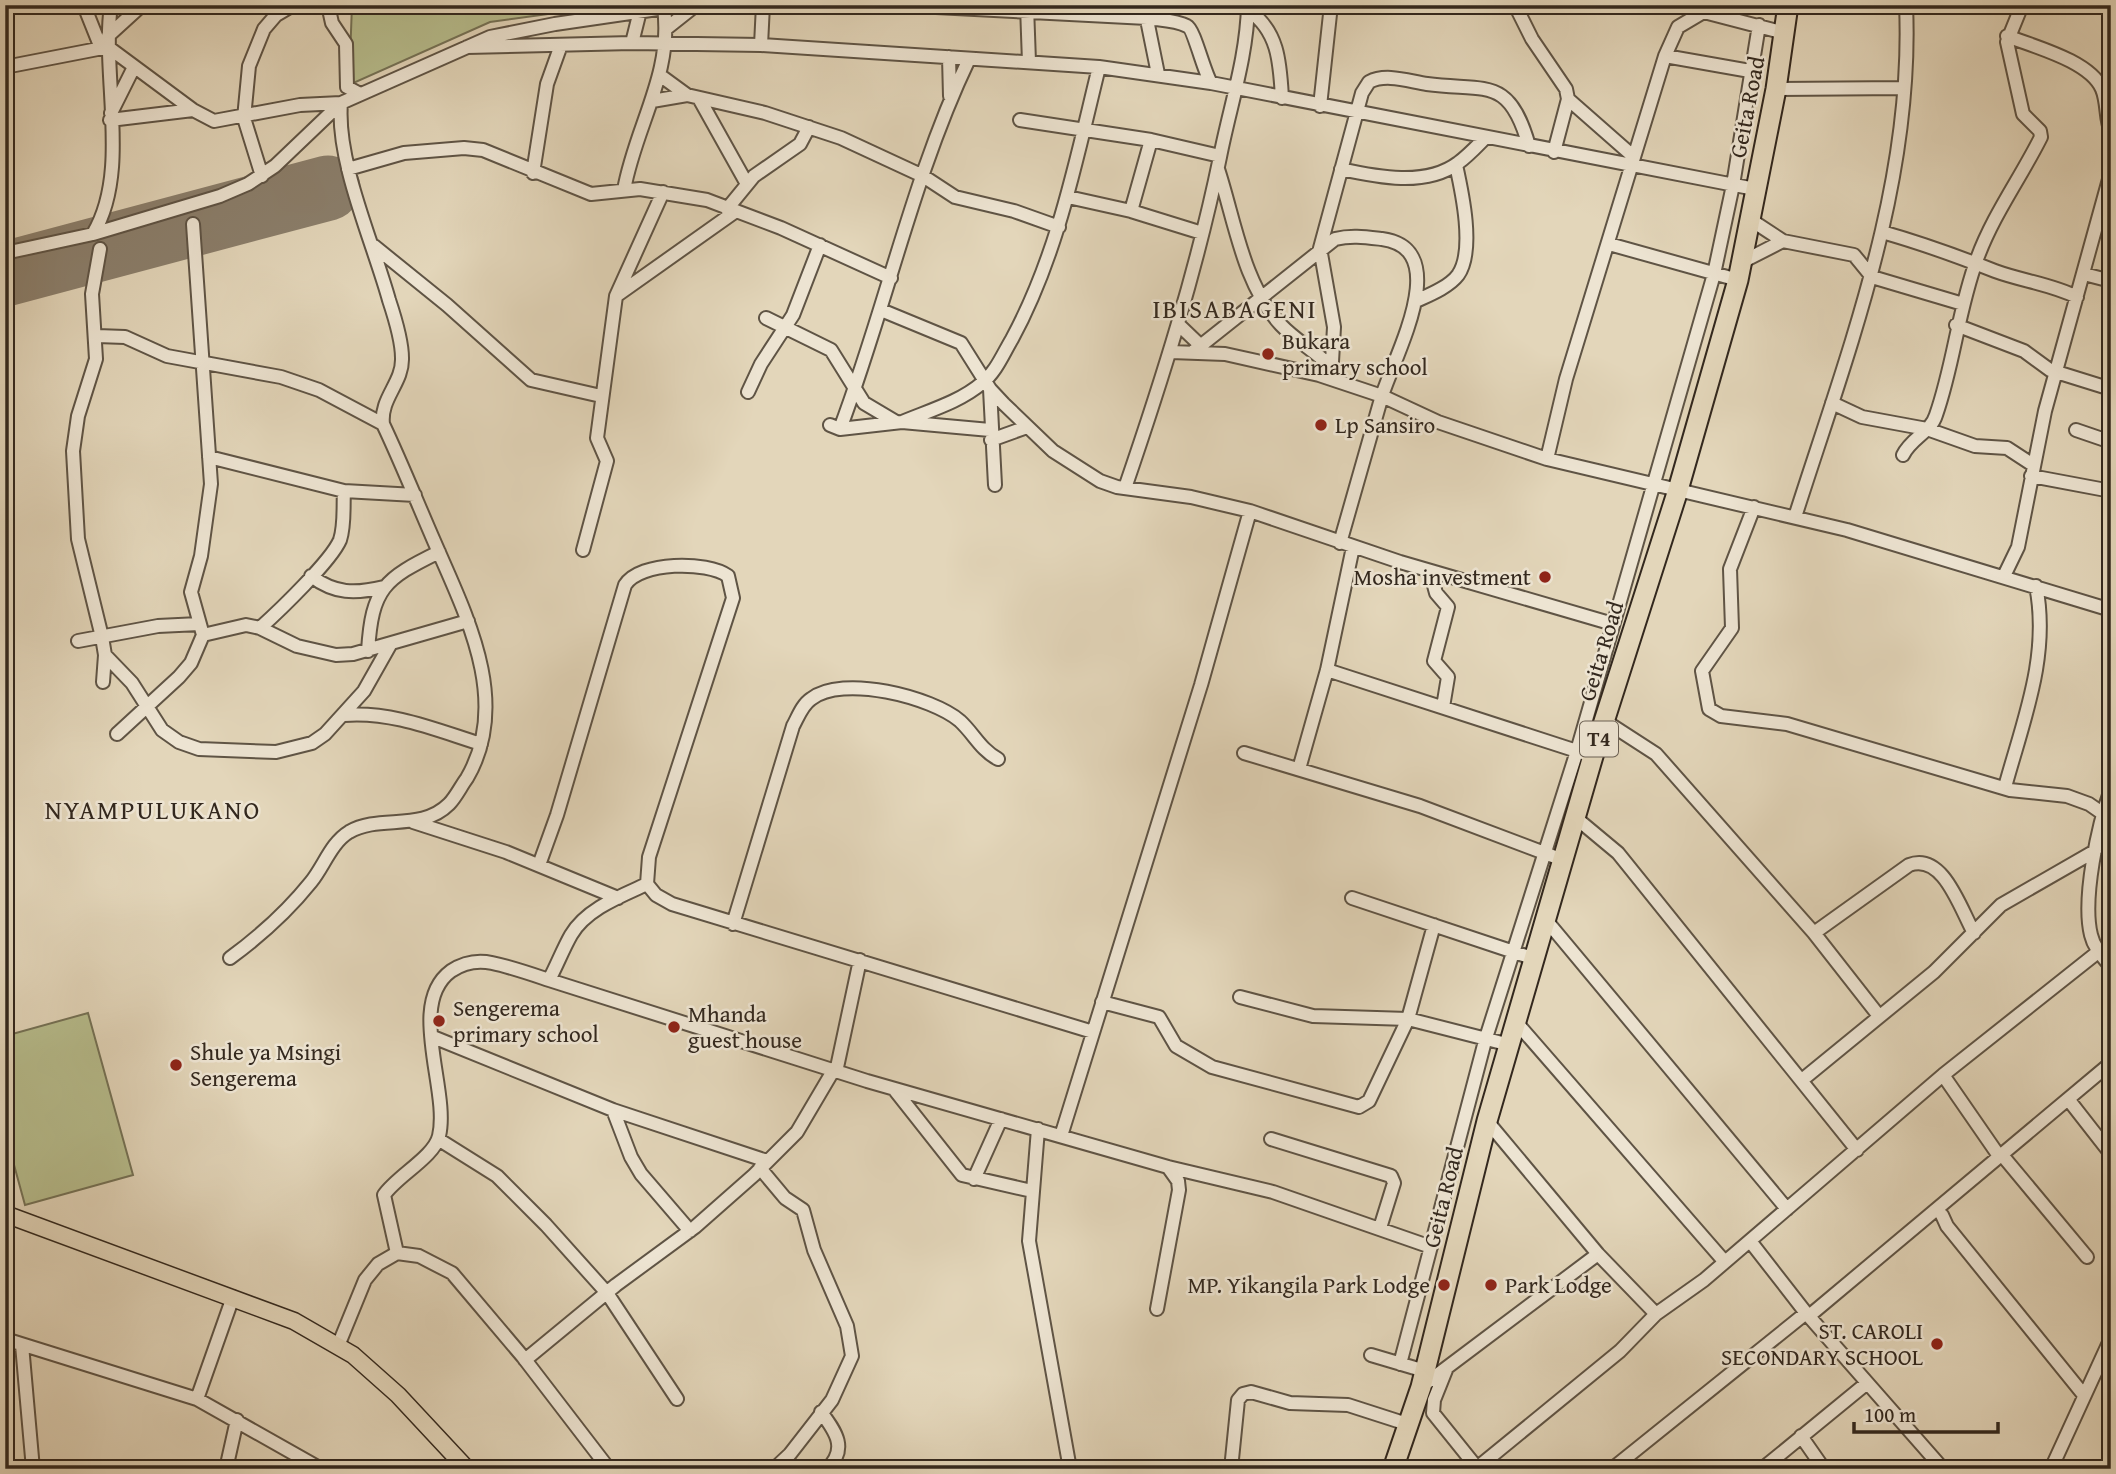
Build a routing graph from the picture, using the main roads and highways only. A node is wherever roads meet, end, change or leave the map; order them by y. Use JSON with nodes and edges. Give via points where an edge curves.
{"nodes":[{"id":1,"x":1788,"y":5,"type":"edge"},
{"id":2,"x":5,"y":1214,"type":"edge"},
{"id":3,"x":467,"y":1469,"type":"edge"},
{"id":4,"x":1393,"y":1469,"type":"edge"}],
"edges":[{"from":1,"to":4,"type":"highway","name":"Geita Road","number":"T4","via":[[1740,271],[1678,490],[1605,721],[1585,754],[1576,818],[1487,1121],[1423,1379]]},
{"from":2,"to":3,"type":"main road","via":[[294,1321],[354,1355]]}]}
